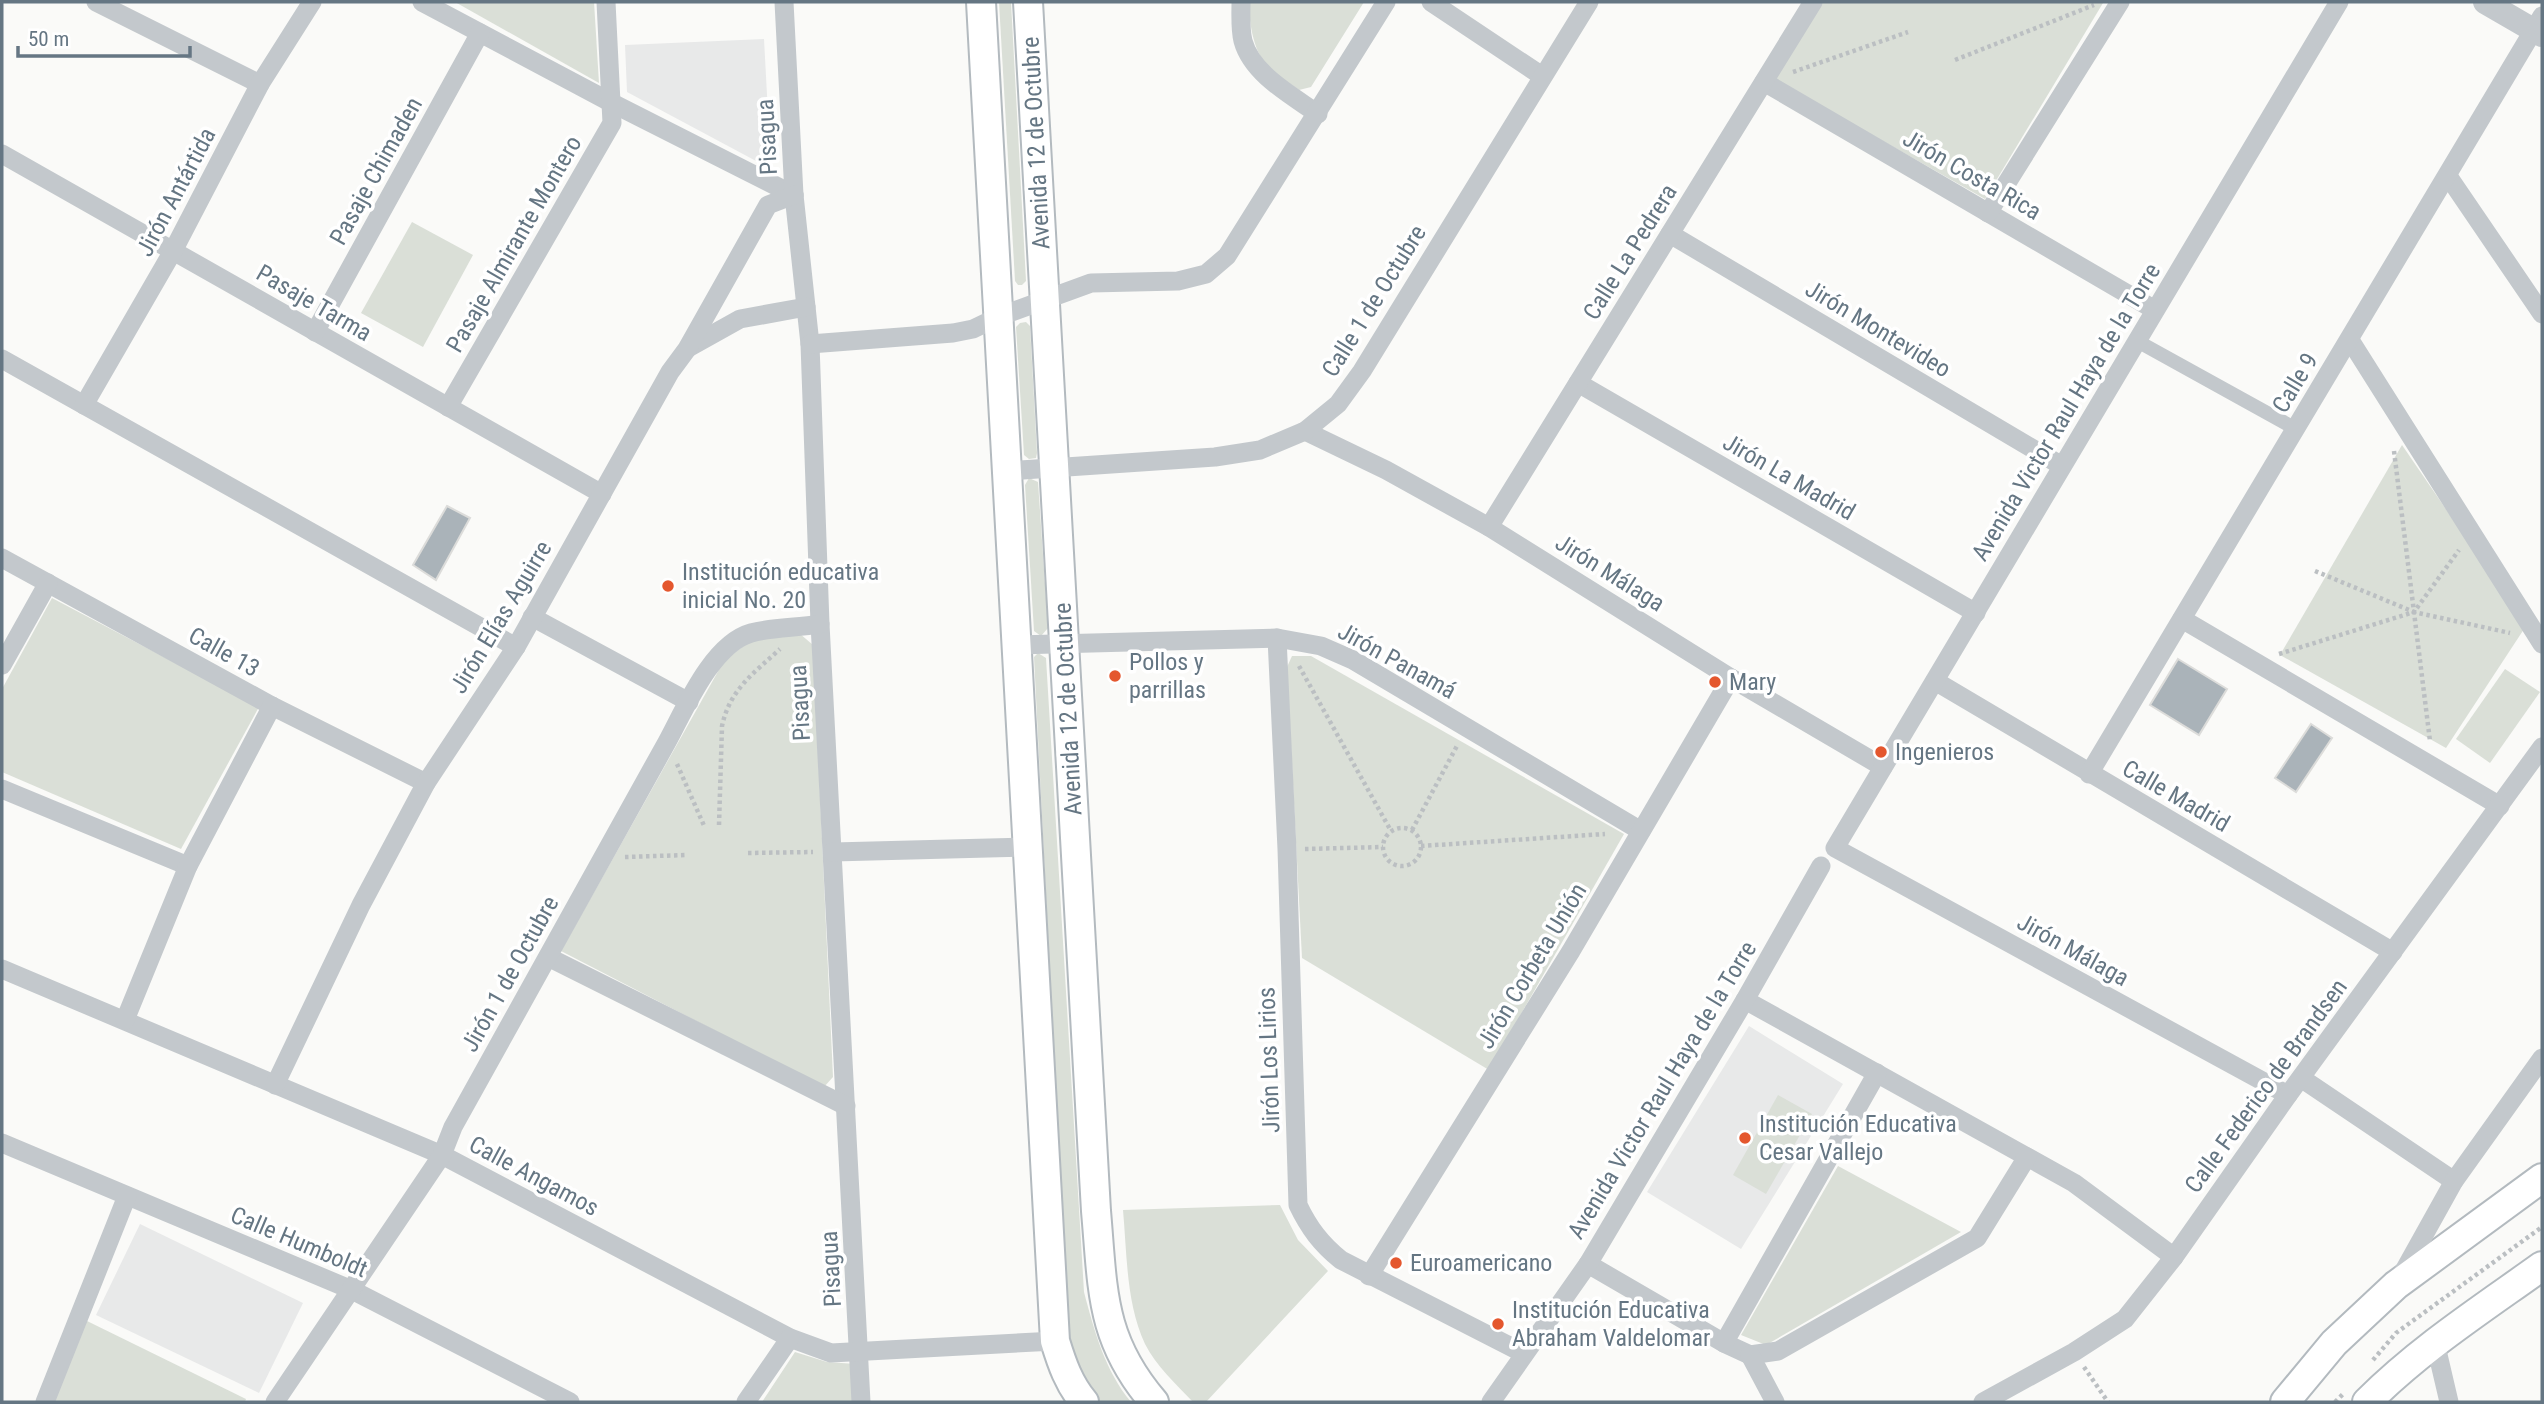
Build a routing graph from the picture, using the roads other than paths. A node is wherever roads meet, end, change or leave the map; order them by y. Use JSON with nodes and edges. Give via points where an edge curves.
{"nodes":[{"id":1,"x":96,"y":2,"type":"edge"},
{"id":2,"x":312,"y":2,"type":"edge"},
{"id":3,"x":422,"y":2,"type":"edge"},
{"id":4,"x":606,"y":2,"type":"edge"},
{"id":5,"x":784,"y":2,"type":"edge"},
{"id":6,"x":981,"y":2,"type":"edge"},
{"id":7,"x":1028,"y":2,"type":"edge"},
{"id":8,"x":1241,"y":2,"type":"edge"},
{"id":9,"x":1386,"y":2,"type":"edge"},
{"id":10,"x":1431,"y":2,"type":"edge"},
{"id":11,"x":1589,"y":2,"type":"edge"},
{"id":12,"x":1812,"y":2,"type":"edge"},
{"id":13,"x":2120,"y":2,"type":"edge"},
{"id":14,"x":2339,"y":2,"type":"edge"},
{"id":15,"x":2485,"y":2,"type":"edge"},
{"id":16,"x":2539,"y":26,"type":"edge"},
{"id":17,"x":480,"y":33,"type":"junction"},
{"id":18,"x":1542,"y":76,"type":"junction"},
{"id":19,"x":1764,"y":82,"type":"junction"},
{"id":20,"x":260,"y":84,"type":"junction"},
{"id":21,"x":612,"y":103,"type":"junction"},
{"id":22,"x":1318,"y":114,"type":"junction"},
{"id":23,"x":2,"y":154,"type":"edge"},
{"id":24,"x":2448,"y":176,"type":"junction"},
{"id":25,"x":794,"y":195,"type":"junction"},
{"id":26,"x":1988,"y":213,"type":"junction"},
{"id":27,"x":1670,"y":234,"type":"junction"},
{"id":28,"x":173,"y":251,"type":"junction"},
{"id":29,"x":1044,"y":300,"type":"junction"},
{"id":30,"x":806,"y":307,"type":"junction"},
{"id":31,"x":2155,"y":310,"type":"junction"},
{"id":32,"x":2542,"y":314,"type":"edge"},
{"id":33,"x":998,"y":317,"type":"junction"},
{"id":34,"x":315,"y":332,"type":"junction"},
{"id":35,"x":2350,"y":340,"type":"junction"},
{"id":36,"x":2137,"y":341,"type":"junction"},
{"id":37,"x":810,"y":344,"type":"junction"},
{"id":38,"x":687,"y":349,"type":"junction"},
{"id":39,"x":2,"y":359,"type":"edge"},
{"id":40,"x":1578,"y":383,"type":"junction"},
{"id":41,"x":84,"y":405,"type":"junction"},
{"id":42,"x":448,"y":407,"type":"junction"},
{"id":43,"x":2296,"y":429,"type":"junction"},
{"id":44,"x":1305,"y":431,"type":"junction"},
{"id":45,"x":2062,"y":466,"type":"junction"},
{"id":46,"x":1054,"y":468,"type":"junction"},
{"id":47,"x":1007,"y":471,"type":"junction"},
{"id":48,"x":602,"y":494,"type":"junction"},
{"id":49,"x":1489,"y":527,"type":"junction"},
{"id":50,"x":2,"y":558,"type":"edge"},
{"id":51,"x":48,"y":583,"type":"junction"},
{"id":52,"x":1976,"y":612,"type":"junction"},
{"id":53,"x":532,"y":617,"type":"junction"},
{"id":54,"x":2182,"y":619,"type":"junction"},
{"id":55,"x":812,"y":625,"type":"junction"},
{"id":56,"x":1280,"y":638,"type":"junction"},
{"id":57,"x":2541,"y":642,"type":"edge"},
{"id":58,"x":1064,"y":644,"type":"junction"},
{"id":59,"x":1016,"y":645,"type":"junction"},
{"id":60,"x":516,"y":647,"type":"junction"},
{"id":61,"x":2,"y":665,"type":"edge"},
{"id":62,"x":1731,"y":678,"type":"junction"},
{"id":63,"x":1935,"y":681,"type":"junction"},
{"id":64,"x":689,"y":702,"type":"junction"},
{"id":65,"x":272,"y":706,"type":"junction"},
{"id":66,"x":2542,"y":747,"type":"edge"},
{"id":67,"x":1884,"y":767,"type":"junction"},
{"id":68,"x":2089,"y":774,"type":"junction"},
{"id":69,"x":426,"y":783,"type":"junction"},
{"id":70,"x":2,"y":789,"type":"edge"},
{"id":71,"x":2500,"y":806,"type":"junction"},
{"id":72,"x":1641,"y":831,"type":"junction"},
{"id":73,"x":1027,"y":846,"type":"junction"},
{"id":74,"x":1835,"y":848,"type":"joint"},
{"id":75,"x":833,"y":852,"type":"junction"},
{"id":76,"x":188,"y":866,"type":"junction"},
{"id":77,"x":1821,"y":866,"type":"dead end"},
{"id":78,"x":2393,"y":952,"type":"junction"},
{"id":79,"x":548,"y":957,"type":"junction"},
{"id":80,"x":2,"y":970,"type":"edge"},
{"id":81,"x":1745,"y":1000,"type":"junction"},
{"id":82,"x":125,"y":1020,"type":"junction"},
{"id":83,"x":2542,"y":1058,"type":"edge"},
{"id":84,"x":1877,"y":1073,"type":"junction"},
{"id":85,"x":2301,"y":1078,"type":"junction"},
{"id":86,"x":275,"y":1085,"type":"junction"},
{"id":87,"x":2288,"y":1095,"type":"junction"},
{"id":88,"x":846,"y":1106,"type":"junction"},
{"id":89,"x":2,"y":1143,"type":"edge"},
{"id":90,"x":442,"y":1155,"type":"junction"},
{"id":91,"x":2027,"y":1157,"type":"junction"},
{"id":92,"x":2542,"y":1178,"type":"edge"},
{"id":93,"x":2454,"y":1181,"type":"junction"},
{"id":94,"x":128,"y":1196,"type":"junction"},
{"id":95,"x":2174,"y":1256,"type":"junction"},
{"id":96,"x":1588,"y":1264,"type":"junction"},
{"id":97,"x":2542,"y":1266,"type":"edge"},
{"id":98,"x":1369,"y":1276,"type":"junction"},
{"id":99,"x":2396,"y":1285,"type":"junction"},
{"id":100,"x":352,"y":1290,"type":"junction"},
{"id":101,"x":790,"y":1338,"type":"junction"},
{"id":102,"x":1055,"y":1341,"type":"junction"},
{"id":103,"x":2435,"y":1342,"type":"junction"},
{"id":104,"x":1724,"y":1343,"type":"junction"},
{"id":105,"x":860,"y":1352,"type":"junction"},
{"id":106,"x":1523,"y":1353,"type":"junction"},
{"id":107,"x":1750,"y":1355,"type":"junction"},
{"id":108,"x":45,"y":1402,"type":"edge"},
{"id":109,"x":275,"y":1402,"type":"edge"},
{"id":110,"x":570,"y":1402,"type":"edge"},
{"id":111,"x":746,"y":1402,"type":"edge"},
{"id":112,"x":861,"y":1402,"type":"edge"},
{"id":113,"x":1084,"y":1402,"type":"edge"},
{"id":114,"x":1154,"y":1402,"type":"edge"},
{"id":115,"x":1493,"y":1402,"type":"edge"},
{"id":116,"x":1775,"y":1402,"type":"edge"},
{"id":117,"x":1983,"y":1402,"type":"edge"},
{"id":118,"x":2285,"y":1402,"type":"edge"},
{"id":119,"x":2367,"y":1402,"type":"edge"},
{"id":120,"x":2449,"y":1402,"type":"edge"}],
"edges":[{"from":1,"to":20,"type":"street"},
{"from":2,"to":20,"type":"street","name":"Jirón Antártida"},
{"from":3,"to":17,"type":"street"},
{"from":4,"to":21,"type":"street","name":"Pasaje Almirante Montero"},
{"from":5,"to":25,"type":"street","name":"Pisagua"},
{"from":6,"to":33,"type":"main road","name":"Avenida 12 de Octubre"},
{"from":7,"to":29,"type":"main road","name":"Avenida 12 de Octubre"},
{"from":8,"to":22,"type":"street","via":[[1249,56],[1276,84]]},
{"from":9,"to":22,"type":"street"},
{"from":10,"to":18,"type":"street"},
{"from":11,"to":18,"type":"street","name":"Calle 1 de Octubre"},
{"from":12,"to":19,"type":"street","name":"Calle La Pedrera"},
{"from":13,"to":26,"type":"street"},
{"from":14,"to":31,"type":"street","name":"Avenida Victor Raul Haya de la Torre"},
{"from":15,"to":16,"type":"street"},
{"from":16,"to":24,"type":"street","name":"Calle 9"},
{"from":17,"to":21,"type":"street"},
{"from":17,"to":34,"type":"street","name":"Pasaje Chimaden"},
{"from":18,"to":44,"type":"street","name":"Calle 1 de Octubre","via":[[1362,371],[1338,404]]},
{"from":19,"to":26,"type":"street","name":"Jirón Costa Rica"},
{"from":19,"to":27,"type":"street","name":"Calle La Pedrera"},
{"from":20,"to":28,"type":"street","name":"Jirón Antártida"},
{"from":21,"to":25,"type":"street"},
{"from":21,"to":42,"type":"street","name":"Pasaje Almirante Montero","via":[[612,123]]},
{"from":22,"to":29,"type":"street","via":[[1227,256],[1206,274],[1178,281],[1091,283]]},
{"from":23,"to":28,"type":"street","name":"Pasaje Tarma"},
{"from":24,"to":32,"type":"street"},
{"from":24,"to":35,"type":"street","name":"Calle 9"},
{"from":25,"to":30,"type":"street","name":"Pisagua"},
{"from":25,"to":38,"type":"street","name":"Jirón Elías Aguirre","via":[[768,205]]},
{"from":26,"to":31,"type":"street","name":"Jirón Costa Rica"},
{"from":27,"to":40,"type":"street","name":"Calle La Pedrera"},
{"from":27,"to":45,"type":"street","name":"Jirón Montevideo"},
{"from":28,"to":34,"type":"street","name":"Pasaje Tarma"},
{"from":28,"to":41,"type":"street","name":"Jirón Antártida"},
{"from":29,"to":33,"type":"street"},
{"from":29,"to":46,"type":"main road","name":"Avenida 12 de Octubre"},
{"from":30,"to":37,"type":"street","name":"Pisagua"},
{"from":30,"to":38,"type":"street","via":[[740,320]]},
{"from":31,"to":36,"type":"street","name":"Avenida Victor Raul Haya de la Torre"},
{"from":33,"to":37,"type":"street","via":[[953,333]]},
{"from":33,"to":47,"type":"main road","name":"Avenida 12 de Octubre"},
{"from":34,"to":42,"type":"street","name":"Pasaje Tarma"},
{"from":35,"to":43,"type":"street","name":"Calle 9"},
{"from":35,"to":57,"type":"street"},
{"from":36,"to":43,"type":"street"},
{"from":36,"to":45,"type":"street","name":"Avenida Victor Raul Haya de la Torre"},
{"from":37,"to":55,"type":"street","name":"Pisagua"},
{"from":38,"to":48,"type":"street","name":"Jirón Elías Aguirre"},
{"from":39,"to":41,"type":"street"},
{"from":40,"to":49,"type":"street","name":"Calle La Pedrera"},
{"from":40,"to":52,"type":"street","name":"Jirón La Madrid"},
{"from":41,"to":60,"type":"street"},
{"from":42,"to":48,"type":"street","name":"Pasaje Tarma"},
{"from":43,"to":54,"type":"street","name":"Calle 9"},
{"from":44,"to":46,"type":"street","name":"Calle 1 de Octubre","via":[[1260,450],[1237,454]]},
{"from":44,"to":49,"type":"street","name":"Jirón Málaga"},
{"from":45,"to":52,"type":"street","name":"Avenida Victor Raul Haya de la Torre"},
{"from":46,"to":47,"type":"street","name":"Calle 1 de Octubre"},
{"from":46,"to":58,"type":"main road","name":"Avenida 12 de Octubre"},
{"from":47,"to":59,"type":"main road","name":"Avenida 12 de Octubre"},
{"from":48,"to":53,"type":"street","name":"Jirón Elías Aguirre"},
{"from":49,"to":62,"type":"street","name":"Jirón Málaga"},
{"from":50,"to":51,"type":"street","name":"Calle 13"},
{"from":51,"to":61,"type":"street"},
{"from":51,"to":65,"type":"street","name":"Calle 13"},
{"from":52,"to":63,"type":"street","name":"Avenida Victor Raul Haya de la Torre"},
{"from":53,"to":60,"type":"street","name":"Jirón Elías Aguirre"},
{"from":53,"to":64,"type":"street"},
{"from":54,"to":68,"type":"street","name":"Calle 9"},
{"from":54,"to":71,"type":"street"},
{"from":55,"to":64,"type":"street","name":"Jirón 1 de Octubre","via":[[749,633],[721,652]]},
{"from":55,"to":75,"type":"street","name":"Pisagua"},
{"from":56,"to":58,"type":"street","name":"Jirón Panamá"},
{"from":56,"to":72,"type":"street","name":"Jirón Panamá","via":[[1321,646],[1353,660]]},
{"from":56,"to":98,"type":"street","name":"Jirón Los Lirios","via":[[1298,1205],[1324,1246]]},
{"from":58,"to":59,"type":"street","name":"Jirón Panamá"},
{"from":58,"to":114,"type":"main road","name":"Avenida 12 de Octubre","via":[[1103,1293],[1124,1361]]},
{"from":59,"to":73,"type":"main road","name":"Avenida 12 de Octubre"},
{"from":60,"to":69,"type":"street","name":"Jirón Elías Aguirre"},
{"from":62,"to":67,"type":"street","name":"Jirón Málaga"},
{"from":62,"to":72,"type":"street","name":"Jirón Corbeta Unión"},
{"from":63,"to":67,"type":"street","name":"Avenida Victor Raul Haya de la Torre"},
{"from":63,"to":68,"type":"street","name":"Calle Madrid"},
{"from":64,"to":79,"type":"street","name":"Jirón 1 de Octubre"},
{"from":65,"to":69,"type":"street","name":"Calle 13"},
{"from":65,"to":76,"type":"street"},
{"from":66,"to":71,"type":"street","name":"Calle Federico de Brandsen"},
{"from":67,"to":74,"type":"street","name":"Avenida Victor Raul Haya de la Torre"},
{"from":68,"to":78,"type":"street","name":"Calle Madrid"},
{"from":69,"to":86,"type":"street","name":"Jirón Elías Aguirre","via":[[361,905]]},
{"from":70,"to":76,"type":"street"},
{"from":71,"to":78,"type":"street","name":"Calle Federico de Brandsen"},
{"from":72,"to":98,"type":"street","name":"Jirón Corbeta Unión"},
{"from":73,"to":75,"type":"street"},
{"from":73,"to":102,"type":"main road","name":"Avenida 12 de Octubre"},
{"from":74,"to":87,"type":"street","name":"Jirón Málaga"},
{"from":75,"to":88,"type":"street","name":"Pisagua"},
{"from":76,"to":82,"type":"street"},
{"from":77,"to":81,"type":"street","name":"Avenida Victor Raul Haya de la Torre"},
{"from":78,"to":85,"type":"street","name":"Calle Federico de Brandsen"},
{"from":79,"to":88,"type":"street"},
{"from":79,"to":90,"type":"street","name":"Jirón 1 de Octubre","via":[[453,1127]]},
{"from":80,"to":82,"type":"street","name":"Calle Angamos"},
{"from":81,"to":84,"type":"street"},
{"from":81,"to":96,"type":"street","name":"Avenida Victor Raul Haya de la Torre"},
{"from":82,"to":86,"type":"street","name":"Calle Angamos"},
{"from":83,"to":93,"type":"street"},
{"from":84,"to":91,"type":"street"},
{"from":84,"to":104,"type":"street"},
{"from":85,"to":87,"type":"street","name":"Calle Federico de Brandsen"},
{"from":85,"to":93,"type":"street"},
{"from":86,"to":90,"type":"street","name":"Calle Angamos"},
{"from":87,"to":95,"type":"street","name":"Calle Federico de Brandsen"},
{"from":88,"to":105,"type":"street","name":"Pisagua"},
{"from":89,"to":94,"type":"street","name":"Calle Humboldt"},
{"from":90,"to":100,"type":"street","name":"Jirón 1 de Octubre"},
{"from":90,"to":101,"type":"street","name":"Calle Angamos"},
{"from":91,"to":95,"type":"street","via":[[2074,1183]]},
{"from":91,"to":107,"type":"street","via":[[1977,1238],[1778,1351]]},
{"from":92,"to":99,"type":"main road"},
{"from":93,"to":99,"type":"street"},
{"from":94,"to":100,"type":"street","name":"Calle Humboldt"},
{"from":94,"to":108,"type":"street"},
{"from":95,"to":117,"type":"street","name":"Calle Federico de Brandsen","via":[[2125,1319]]},
{"from":96,"to":104,"type":"street"},
{"from":96,"to":106,"type":"street","name":"Avenida Victor Raul Haya de la Torre"},
{"from":97,"to":103,"type":"main road"},
{"from":98,"to":106,"type":"street","name":"Jirón Los Lirios"},
{"from":99,"to":118,"type":"main road","via":[[2334,1343]]},
{"from":100,"to":109,"type":"street","name":"Jirón 1 de Octubre"},
{"from":100,"to":110,"type":"street","name":"Calle Humboldt"},
{"from":101,"to":105,"type":"street","name":"Calle Angamos","via":[[831,1353]]},
{"from":101,"to":111,"type":"street"},
{"from":102,"to":105,"type":"street","name":"Calle Angamos"},
{"from":102,"to":113,"type":"main road","name":"Avenida 12 de Octubre","via":[[1062,1366]]},
{"from":103,"to":119,"type":"main road"},
{"from":103,"to":120,"type":"street"},
{"from":104,"to":107,"type":"street"},
{"from":105,"to":112,"type":"street","name":"Pisagua"},
{"from":106,"to":115,"type":"street","name":"Avenida Victor Raul Haya de la Torre"},
{"from":107,"to":116,"type":"street"}]}
